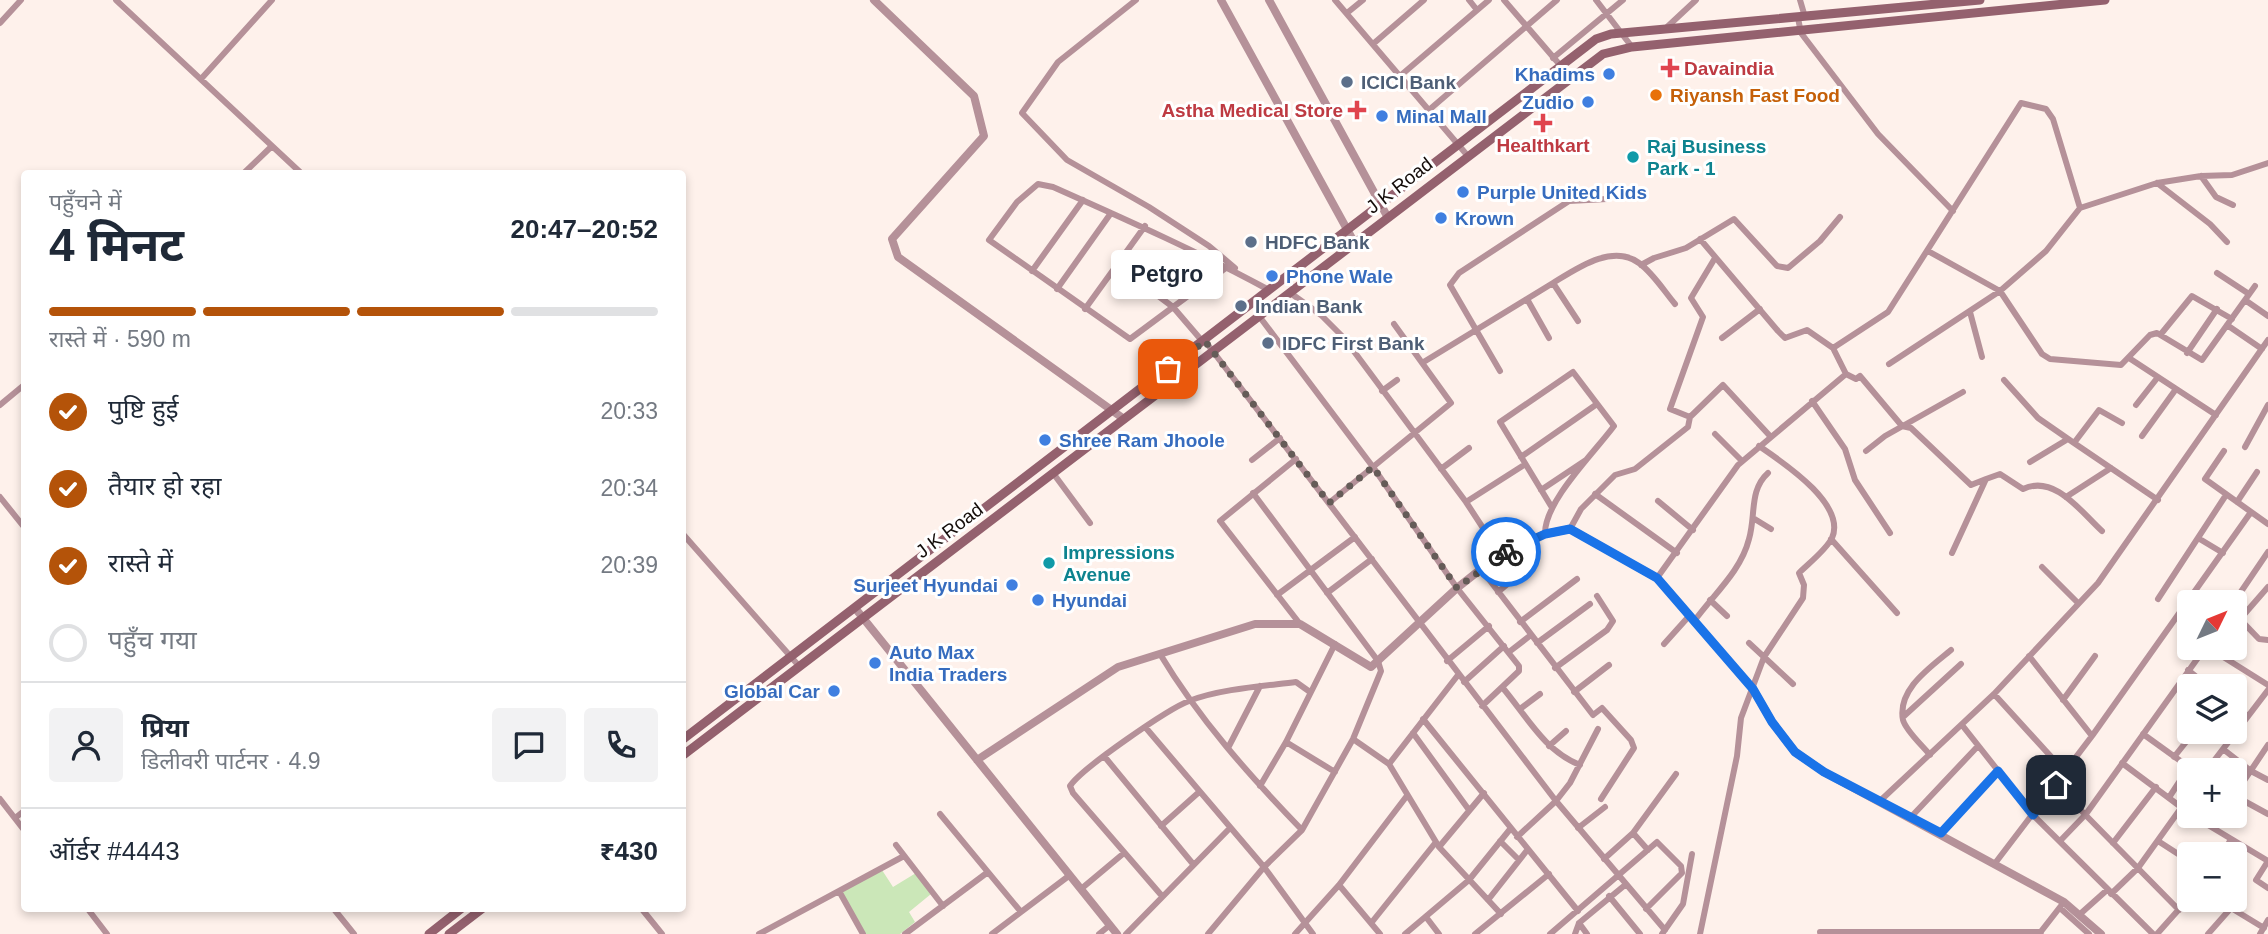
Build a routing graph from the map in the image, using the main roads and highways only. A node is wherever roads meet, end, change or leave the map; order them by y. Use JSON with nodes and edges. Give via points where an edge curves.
{"nodes":[{"id":1,"x":1978,"y":0,"type":"edge"},
{"id":2,"x":2105,"y":0,"type":"edge"},
{"id":3,"x":1936,"y":2,"type":"edge"},
{"id":4,"x":1895,"y":4,"type":"edge"},
{"id":5,"x":1978,"y":13,"type":"junction"},
{"id":6,"x":1600,"y":37,"type":"junction"},
{"id":7,"x":1606,"y":53,"type":"junction"},
{"id":8,"x":686,"y":737,"type":"edge"},
{"id":9,"x":686,"y":752,"type":"edge"},
{"id":10,"x":457,"y":912,"type":"edge"},
{"id":11,"x":478,"y":912,"type":"edge"},
{"id":12,"x":429,"y":934,"type":"edge"},
{"id":13,"x":449,"y":934,"type":"edge"}],
"edges":[{"from":1,"to":3,"type":"main road","name":"J K Road"},
{"from":1,"to":5,"type":"main road"},
{"from":2,"to":5,"type":"main road","name":"J K Road"},
{"from":3,"to":4,"type":"main road","name":"J K Road"},
{"from":4,"to":6,"type":"main road","name":"J K Road","via":[[1802,18]]},
{"from":5,"to":7,"type":"main road","name":"J K Road"},
{"from":6,"to":7,"type":"main road"},
{"from":6,"to":8,"type":"main road","name":"J K Road","via":[[1557,62],[1382,205]]},
{"from":7,"to":9,"type":"main road","name":"J K Road"},
{"from":10,"to":12,"type":"main road"},
{"from":11,"to":13,"type":"main road"}]}
